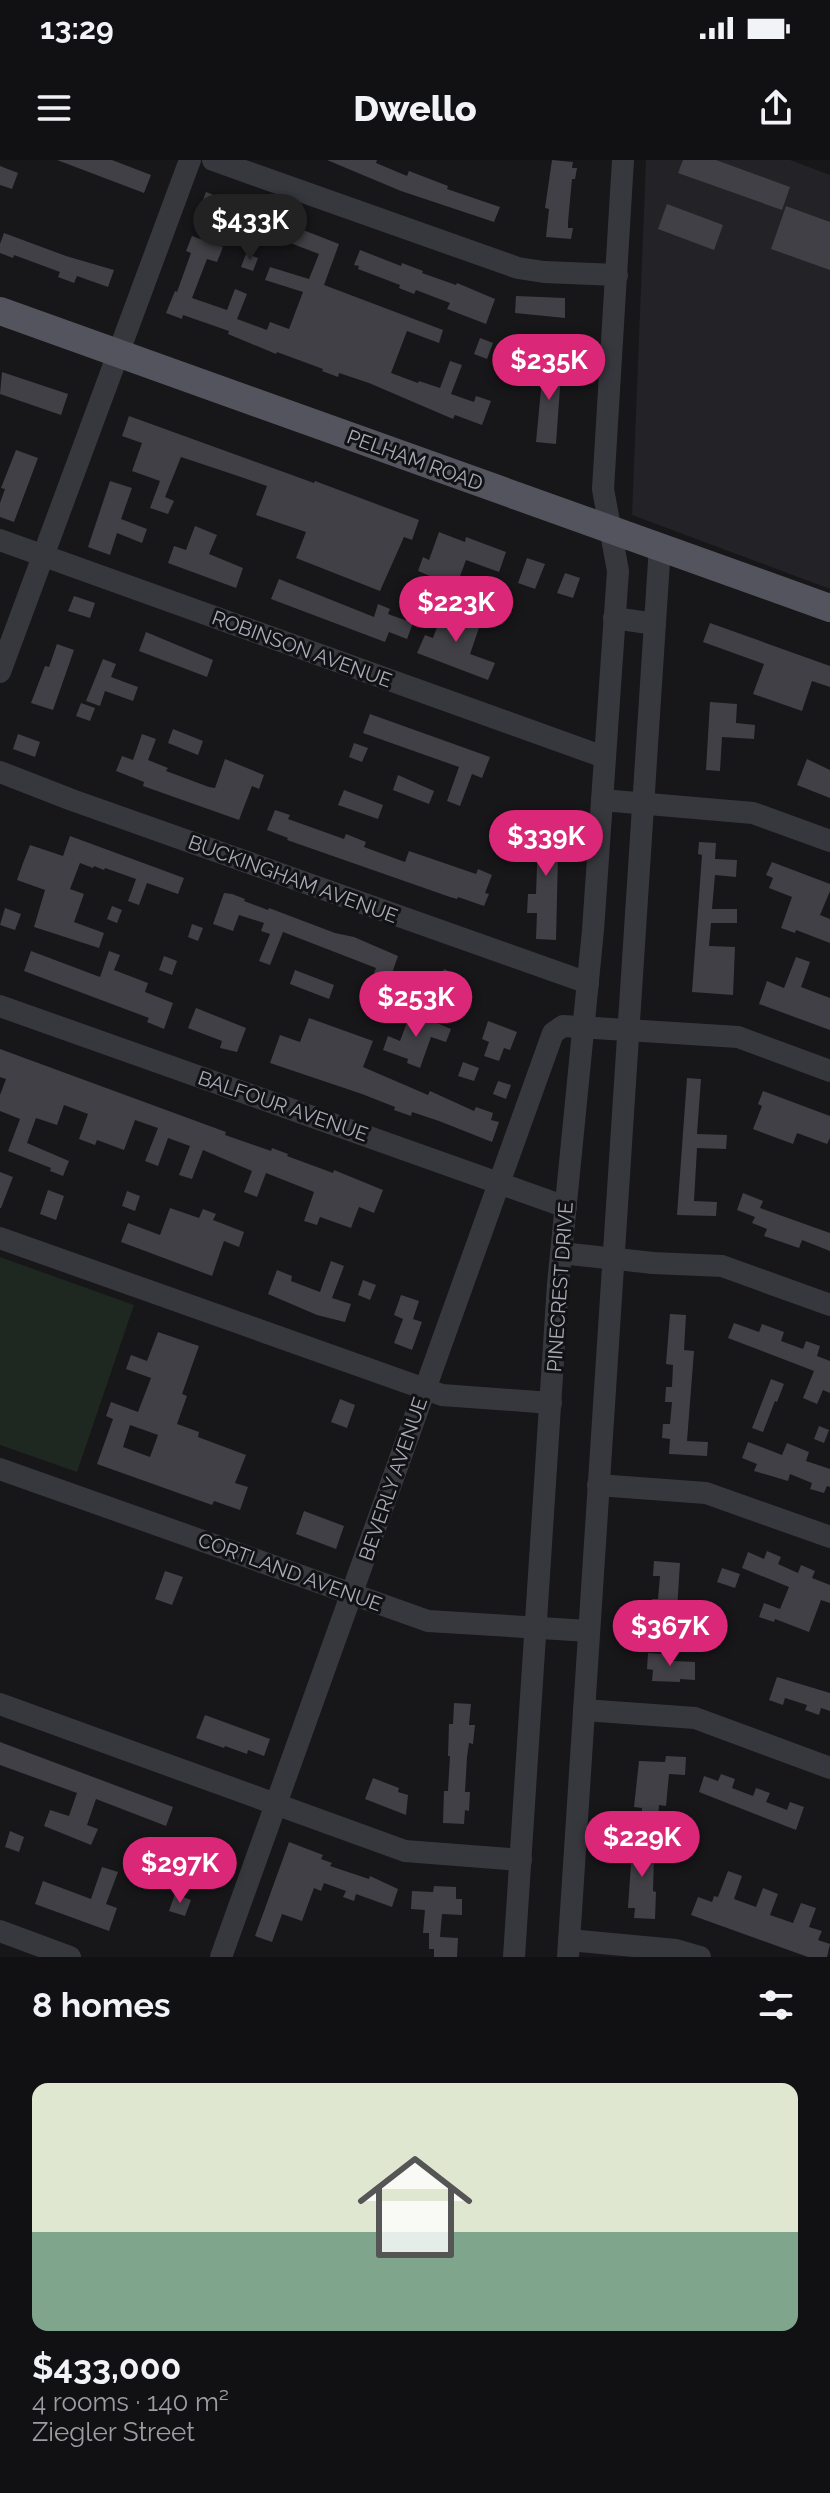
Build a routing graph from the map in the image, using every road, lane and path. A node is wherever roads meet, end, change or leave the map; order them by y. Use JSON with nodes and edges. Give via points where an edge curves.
{"nodes":[{"id":1,"x":190,"y":160,"type":"edge"},
{"id":2,"x":213,"y":160,"type":"edge"},
{"id":3,"x":623,"y":160,"type":"edge"},
{"id":4,"x":617,"y":275,"type":"junction"},
{"id":5,"x":0,"y":311,"type":"edge"},
{"id":6,"x":117,"y":353,"type":"junction"},
{"id":7,"x":611,"y":528,"type":"junction"},
{"id":8,"x":0,"y":540,"type":"edge"},
{"id":9,"x":660,"y":546,"type":"junction"},
{"id":10,"x":43,"y":556,"type":"junction"},
{"id":11,"x":830,"y":608,"type":"edge"},
{"id":12,"x":614,"y":618,"type":"junction"},
{"id":13,"x":655,"y":624,"type":"junction"},
{"id":14,"x":0,"y":672,"type":"edge"},
{"id":15,"x":604,"y":757,"type":"junction"},
{"id":16,"x":0,"y":772,"type":"edge"},
{"id":17,"x":602,"y":800,"type":"junction"},
{"id":18,"x":643,"y":803,"type":"junction"},
{"id":19,"x":830,"y":841,"type":"edge"},
{"id":20,"x":588,"y":983,"type":"junction"},
{"id":21,"x":0,"y":1006,"type":"edge"},
{"id":22,"x":583,"y":1027,"type":"junction"},
{"id":23,"x":628,"y":1029,"type":"junction"},
{"id":24,"x":830,"y":1071,"type":"edge"},
{"id":25,"x":499,"y":1183,"type":"junction"},
{"id":26,"x":566,"y":1207,"type":"junction"},
{"id":27,"x":0,"y":1238,"type":"edge"},
{"id":28,"x":561,"y":1253,"type":"junction"},
{"id":29,"x":613,"y":1260,"type":"junction"},
{"id":30,"x":830,"y":1305,"type":"edge"},
{"id":31,"x":424,"y":1389,"type":"junction"},
{"id":32,"x":551,"y":1403,"type":"junction"},
{"id":33,"x":0,"y":1469,"type":"edge"},
{"id":34,"x":598,"y":1485,"type":"junction"},
{"id":35,"x":830,"y":1537,"type":"edge"},
{"id":36,"x":353,"y":1594,"type":"junction"},
{"id":37,"x":536,"y":1628,"type":"junction"},
{"id":38,"x":589,"y":1631,"type":"junction"},
{"id":39,"x":0,"y":1704,"type":"edge"},
{"id":40,"x":584,"y":1710,"type":"junction"},
{"id":41,"x":830,"y":1768,"type":"edge"},
{"id":42,"x":276,"y":1805,"type":"junction"},
{"id":43,"x":521,"y":1860,"type":"junction"},
{"id":44,"x":0,"y":1931,"type":"edge"},
{"id":45,"x":568,"y":1949,"type":"edge"},
{"id":46,"x":70,"y":1957,"type":"edge"},
{"id":47,"x":221,"y":1957,"type":"edge"},
{"id":48,"x":514,"y":1957,"type":"edge"},
{"id":49,"x":700,"y":1957,"type":"edge"}],
"edges":[{"from":1,"to":6,"type":"street"},
{"from":2,"to":4,"type":"street","via":[[518,268]]},
{"from":3,"to":4,"type":"street","name":"PINECREST DRIVE"},
{"from":4,"to":7,"type":"street","name":"PINECREST DRIVE","via":[[603,489]]},
{"from":5,"to":6,"type":"main road","name":"PELHAM ROAD"},
{"from":6,"to":7,"type":"main road","name":"PELHAM ROAD"},
{"from":6,"to":10,"type":"street"},
{"from":7,"to":9,"type":"main road","name":"PELHAM ROAD"},
{"from":7,"to":12,"type":"street","name":"PINECREST DRIVE","via":[[618,571]]},
{"from":8,"to":10,"type":"street","name":"ROBINSON AVENUE"},
{"from":9,"to":11,"type":"main road","name":"PELHAM ROAD"},
{"from":9,"to":13,"type":"street"},
{"from":10,"to":14,"type":"street"},
{"from":10,"to":15,"type":"street","name":"ROBINSON AVENUE"},
{"from":12,"to":13,"type":"street"},
{"from":12,"to":15,"type":"street","name":"PINECREST DRIVE"},
{"from":13,"to":18,"type":"street"},
{"from":15,"to":17,"type":"street","name":"PINECREST DRIVE"},
{"from":16,"to":20,"type":"street","name":"BUCKINGHAM AVENUE"},
{"from":17,"to":18,"type":"street"},
{"from":17,"to":20,"type":"street","name":"PINECREST DRIVE"},
{"from":18,"to":19,"type":"street","via":[[753,813]]},
{"from":18,"to":23,"type":"street"},
{"from":20,"to":22,"type":"street","name":"PINECREST DRIVE"},
{"from":21,"to":25,"type":"street","name":"BALFOUR AVENUE"},
{"from":22,"to":23,"type":"street"},
{"from":22,"to":25,"type":"street","name":"BEVERLY AVENUE","via":[[563,1026],[553,1033]]},
{"from":22,"to":26,"type":"street","name":"PINECREST DRIVE"},
{"from":23,"to":24,"type":"street","via":[[738,1037]]},
{"from":23,"to":29,"type":"street"},
{"from":25,"to":26,"type":"street","name":"BALFOUR AVENUE"},
{"from":25,"to":31,"type":"street","name":"BEVERLY AVENUE"},
{"from":26,"to":28,"type":"street","name":"PINECREST DRIVE"},
{"from":27,"to":31,"type":"street"},
{"from":28,"to":29,"type":"street"},
{"from":28,"to":32,"type":"street","name":"PINECREST DRIVE"},
{"from":29,"to":30,"type":"street","via":[[722,1266]]},
{"from":29,"to":34,"type":"street"},
{"from":31,"to":32,"type":"street"},
{"from":31,"to":36,"type":"street","name":"BEVERLY AVENUE"},
{"from":32,"to":37,"type":"street","name":"PINECREST DRIVE"},
{"from":33,"to":36,"type":"street","name":"CORTLAND AVENUE"},
{"from":34,"to":35,"type":"street","via":[[706,1493]]},
{"from":34,"to":38,"type":"street"},
{"from":36,"to":37,"type":"street","name":"CORTLAND AVENUE","via":[[428,1621]]},
{"from":36,"to":42,"type":"street","name":"BEVERLY AVENUE"},
{"from":37,"to":38,"type":"street","name":"CORTLAND AVENUE"},
{"from":37,"to":43,"type":"street","name":"PINECREST DRIVE"},
{"from":38,"to":40,"type":"street"},
{"from":39,"to":42,"type":"street"},
{"from":40,"to":41,"type":"street","via":[[695,1718]]},
{"from":40,"to":45,"type":"street"},
{"from":42,"to":43,"type":"street","via":[[405,1851]]},
{"from":42,"to":47,"type":"street","name":"BEVERLY AVENUE"},
{"from":43,"to":48,"type":"street","name":"PINECREST DRIVE"},
{"from":44,"to":46,"type":"street"},
{"from":45,"to":49,"type":"street","via":[[676,1950]]}]}
